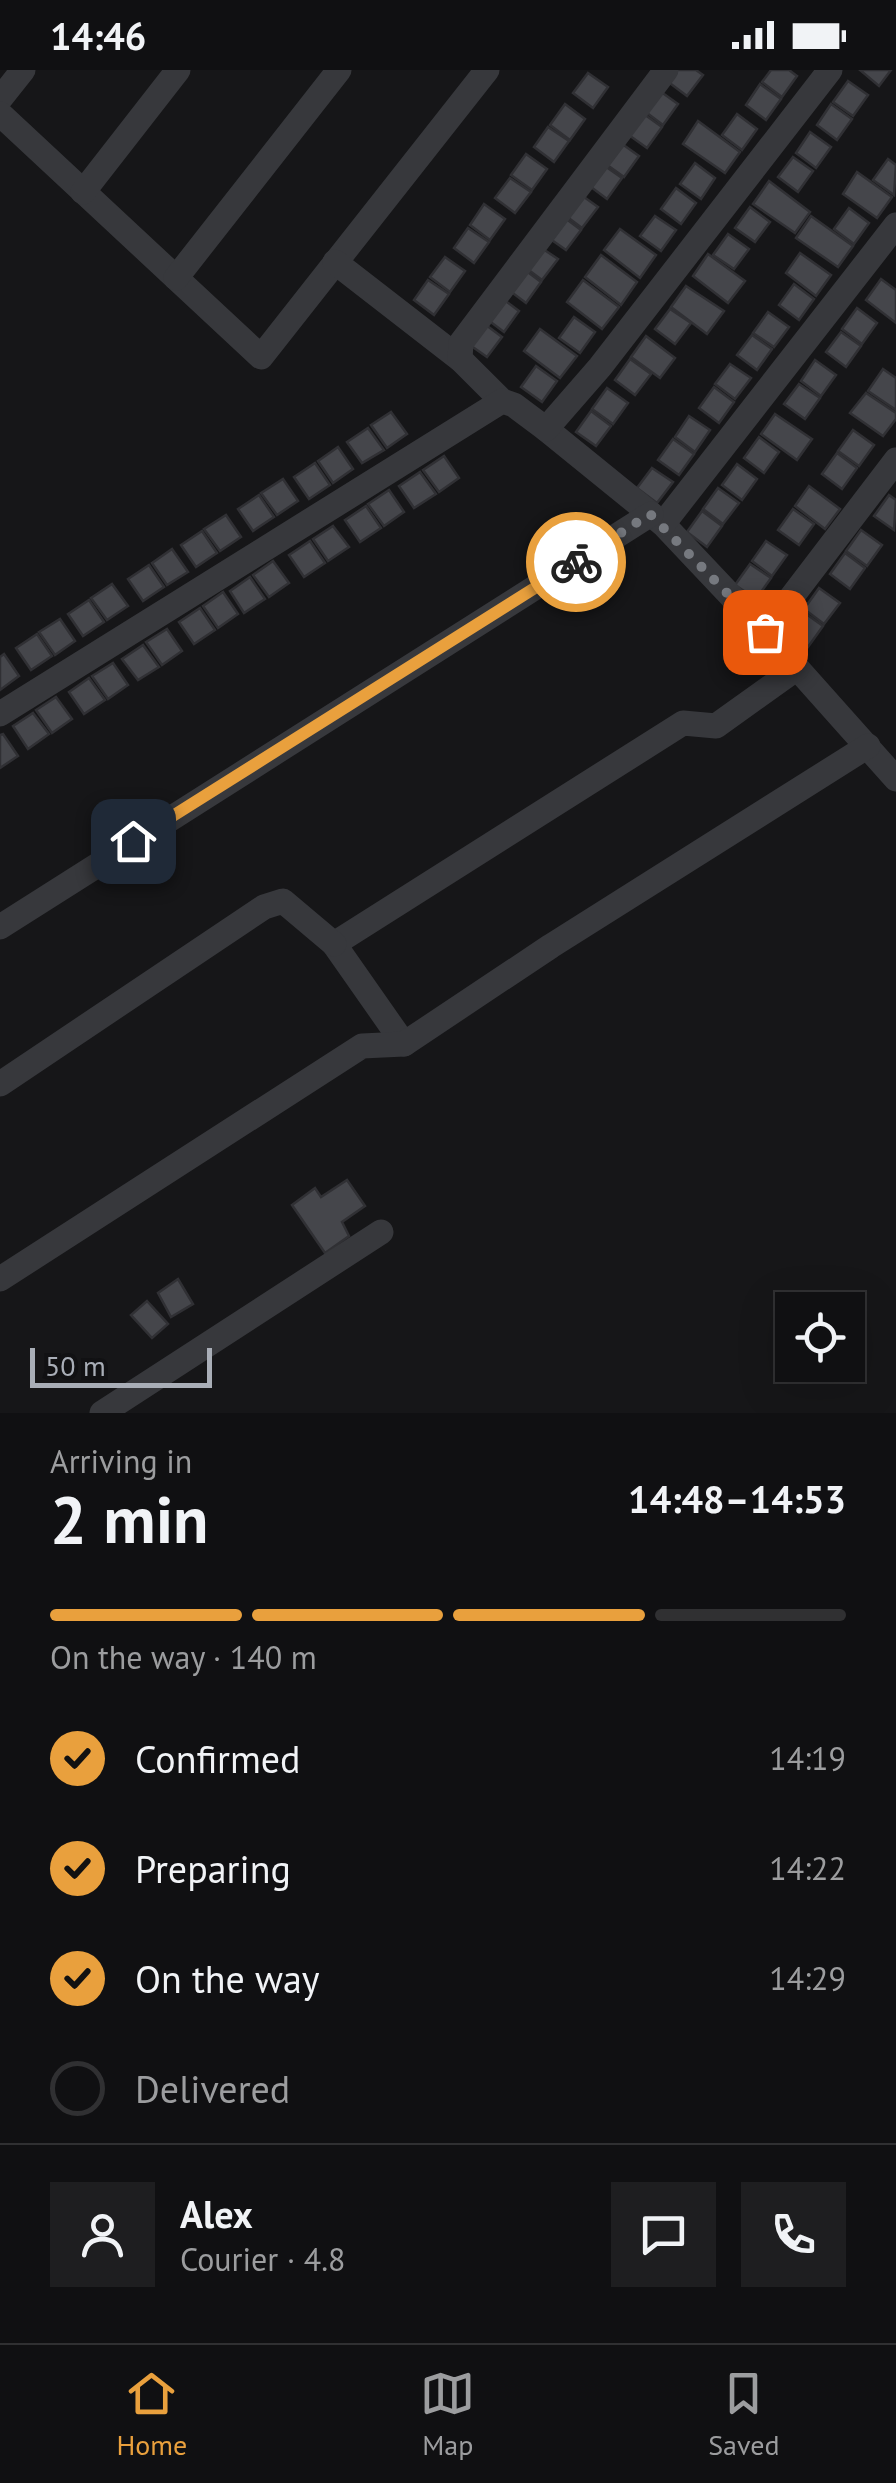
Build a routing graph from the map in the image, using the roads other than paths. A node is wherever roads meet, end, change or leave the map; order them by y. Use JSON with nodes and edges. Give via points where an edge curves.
{"nodes":[{"id":1,"x":22,"y":70,"type":"edge"},
{"id":2,"x":178,"y":70,"type":"edge"},
{"id":3,"x":339,"y":70,"type":"edge"},
{"id":4,"x":487,"y":70,"type":"edge"},
{"id":5,"x":666,"y":70,"type":"edge"},
{"id":6,"x":830,"y":70,"type":"edge"},
{"id":7,"x":0,"y":99,"type":"edge"},
{"id":8,"x":0,"y":114,"type":"edge"},
{"id":9,"x":83,"y":192,"type":"junction"},
{"id":10,"x":896,"y":225,"type":"edge"},
{"id":11,"x":335,"y":262,"type":"junction"},
{"id":12,"x":176,"y":278,"type":"junction"},
{"id":13,"x":460,"y":359,"type":"junction"},
{"id":14,"x":502,"y":401,"type":"junction"},
{"id":15,"x":546,"y":429,"type":"junction"},
{"id":16,"x":896,"y":460,"type":"edge"},
{"id":17,"x":657,"y":519,"type":"junction"},
{"id":18,"x":765,"y":632,"type":"junction"},
{"id":19,"x":797,"y":668,"type":"junction"},
{"id":20,"x":0,"y":714,"type":"edge"},
{"id":21,"x":868,"y":746,"type":"junction"},
{"id":22,"x":896,"y":779,"type":"edge"},
{"id":23,"x":0,"y":927,"type":"edge"},
{"id":24,"x":334,"y":944,"type":"junction"},
{"id":25,"x":404,"y":1044,"type":"junction"},
{"id":26,"x":0,"y":1084,"type":"edge"},
{"id":27,"x":381,"y":1232,"type":"dead end"},
{"id":28,"x":0,"y":1279,"type":"edge"},
{"id":29,"x":102,"y":1413,"type":"edge"}],
"edges":[{"from":1,"to":7,"type":"street"},
{"from":2,"to":9,"type":"street"},
{"from":3,"to":12,"type":"street"},
{"from":4,"to":11,"type":"street"},
{"from":5,"to":13,"type":"street","via":[[482,312],[461,343]]},
{"from":6,"to":15,"type":"street"},
{"from":8,"to":9,"type":"street"},
{"from":9,"to":12,"type":"street"},
{"from":10,"to":17,"type":"street"},
{"from":11,"to":12,"type":"street","via":[[261,357]]},
{"from":11,"to":13,"type":"street"},
{"from":13,"to":14,"type":"street"},
{"from":14,"to":15,"type":"street"},
{"from":14,"to":20,"type":"street"},
{"from":15,"to":17,"type":"street"},
{"from":16,"to":18,"type":"street"},
{"from":17,"to":18,"type":"street"},
{"from":17,"to":23,"type":"street"},
{"from":18,"to":19,"type":"street"},
{"from":19,"to":21,"type":"street"},
{"from":19,"to":24,"type":"street","via":[[716,726],[683,723]]},
{"from":21,"to":22,"type":"street"},
{"from":21,"to":25,"type":"street"},
{"from":24,"to":25,"type":"street"},
{"from":24,"to":26,"type":"street","via":[[283,901],[264,906]]},
{"from":25,"to":28,"type":"street","via":[[362,1046]]},
{"from":27,"to":29,"type":"street"}]}
